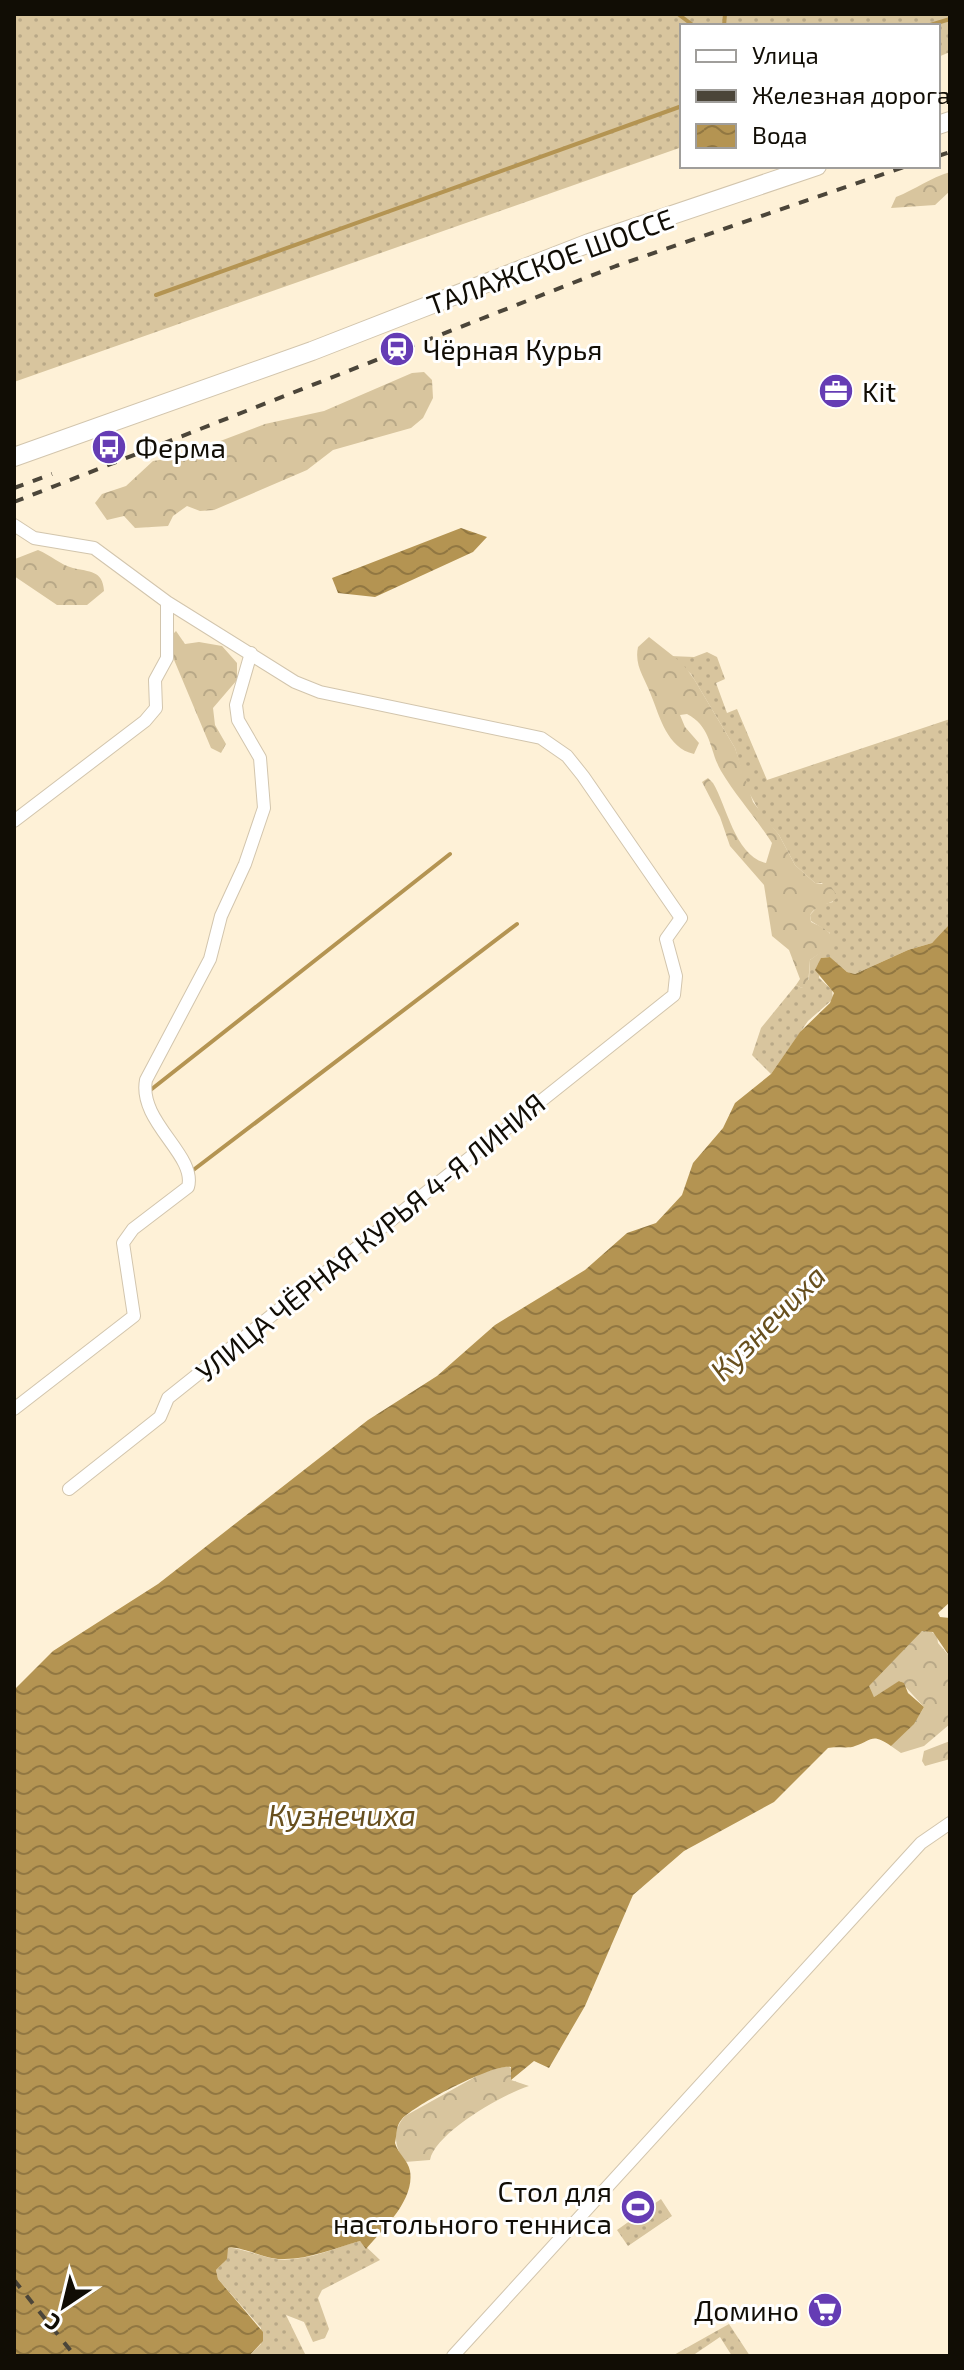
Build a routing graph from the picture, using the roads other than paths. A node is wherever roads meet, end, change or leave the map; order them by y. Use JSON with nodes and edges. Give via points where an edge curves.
{"nodes":[{"id":1,"x":811,"y":168,"type":"edge"},
{"id":2,"x":14,"y":457,"type":"edge"},
{"id":3,"x":14,"y":525,"type":"edge"},
{"id":4,"x":167,"y":602,"type":"junction"},
{"id":5,"x":251,"y":653,"type":"junction"},
{"id":6,"x":14,"y":821,"type":"edge"},
{"id":7,"x":14,"y":1409,"type":"edge"},
{"id":8,"x":69,"y":1489,"type":"dead end"},
{"id":9,"x":950,"y":1823,"type":"edge"},
{"id":10,"x":453,"y":2356,"type":"edge"}],
"edges":[{"from":1,"to":2,"type":"main road","name":"ТАЛАЖСКОЕ ШОССЕ","via":[[589,243],[298,356]]},
{"from":3,"to":4,"type":"street","via":[[34,538],[94,548]]},
{"from":4,"to":5,"type":"street"},
{"from":4,"to":6,"type":"street","via":[[167,658],[155,680],[156,708]]},
{"from":5,"to":7,"type":"street","via":[[236,705],[238,720],[260,758],[264,808],[221,916],[210,959],[144,1091],[149,1111],[189,1173],[188,1187],[133,1229],[123,1243],[134,1316]]},
{"from":5,"to":8,"type":"street","name":"УЛИЦА ЧЁРНАЯ КУРЬЯ 4-Я ЛИНИЯ","via":[[320,692],[490,724],[541,738],[567,756],[681,918],[666,939],[676,987],[674,995],[168,1398],[160,1417]]},
{"from":9,"to":10,"type":"street","via":[[921,1843]]}]}
